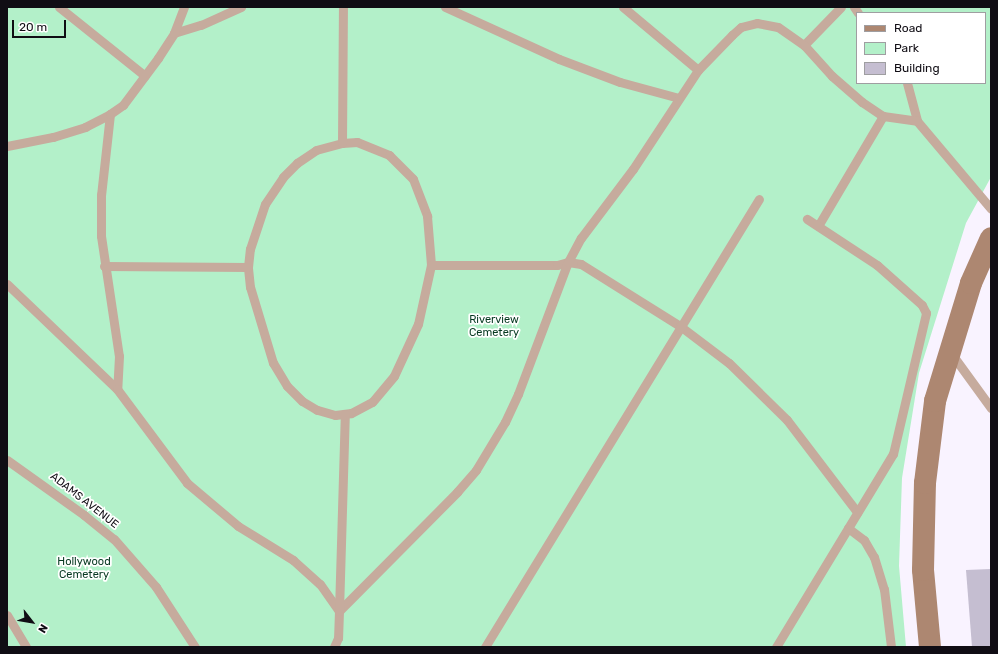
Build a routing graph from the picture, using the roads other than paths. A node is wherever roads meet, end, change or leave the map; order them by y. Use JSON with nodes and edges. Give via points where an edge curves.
{"nodes":[{"id":1,"x":59,"y":7,"type":"edge"},
{"id":2,"x":184,"y":7,"type":"edge"},
{"id":3,"x":241,"y":7,"type":"edge"},
{"id":4,"x":343,"y":7,"type":"edge"},
{"id":5,"x":445,"y":7,"type":"edge"},
{"id":6,"x":622,"y":7,"type":"edge"},
{"id":7,"x":841,"y":7,"type":"edge"},
{"id":8,"x":174,"y":33,"type":"junction"},
{"id":9,"x":804,"y":45,"type":"junction"},
{"id":10,"x":698,"y":70,"type":"junction"},
{"id":11,"x":145,"y":76,"type":"junction"},
{"id":12,"x":907,"y":84,"type":"edge"},
{"id":13,"x":679,"y":98,"type":"junction"},
{"id":14,"x":110,"y":114,"type":"junction"},
{"id":15,"x":883,"y":116,"type":"junction"},
{"id":16,"x":917,"y":121,"type":"junction"},
{"id":17,"x":342,"y":143,"type":"junction"},
{"id":18,"x":7,"y":146,"type":"edge"},
{"id":19,"x":759,"y":199,"type":"dead end"},
{"id":20,"x":991,"y":209,"type":"edge"},
{"id":21,"x":807,"y":219,"type":"dead end"},
{"id":22,"x":818,"y":226,"type":"junction"},
{"id":23,"x":991,"y":238,"type":"edge"},
{"id":24,"x":568,"y":262,"type":"junction"},
{"id":25,"x":431,"y":265,"type":"junction"},
{"id":26,"x":104,"y":266,"type":"junction"},
{"id":27,"x":248,"y":266,"type":"junction"},
{"id":28,"x":7,"y":284,"type":"edge"},
{"id":29,"x":680,"y":326,"type":"junction"},
{"id":30,"x":949,"y":350,"type":"junction"},
{"id":31,"x":118,"y":389,"type":"junction"},
{"id":32,"x":991,"y":408,"type":"edge"},
{"id":33,"x":344,"y":414,"type":"junction"},
{"id":34,"x":7,"y":460,"type":"edge"},
{"id":35,"x":856,"y":512,"type":"junction"},
{"id":36,"x":848,"y":528,"type":"junction"},
{"id":37,"x":339,"y":611,"type":"junction"},
{"id":38,"x":7,"y":615,"type":"edge"},
{"id":39,"x":26,"y":647,"type":"edge"},
{"id":40,"x":195,"y":647,"type":"edge"},
{"id":41,"x":334,"y":647,"type":"edge"},
{"id":42,"x":485,"y":647,"type":"edge"},
{"id":43,"x":776,"y":647,"type":"edge"},
{"id":44,"x":891,"y":647,"type":"edge"},
{"id":45,"x":930,"y":647,"type":"edge"}],
"edges":[{"from":1,"to":11,"type":"lane"},
{"from":2,"to":8,"type":"lane"},
{"from":3,"to":8,"type":"lane","via":[[201,25]]},
{"from":4,"to":17,"type":"lane"},
{"from":5,"to":13,"type":"lane","via":[[558,59],[620,82]]},
{"from":6,"to":10,"type":"lane"},
{"from":7,"to":9,"type":"lane"},
{"from":8,"to":11,"type":"lane"},
{"from":9,"to":10,"type":"lane","via":[[778,26],[752,24],[741,27],[732,34]]},
{"from":9,"to":15,"type":"lane","via":[[832,76]]},
{"from":10,"to":13,"type":"lane"},
{"from":11,"to":14,"type":"lane","via":[[123,105]]},
{"from":12,"to":16,"type":"lane"},
{"from":13,"to":24,"type":"lane","via":[[633,169],[595,218]]},
{"from":14,"to":18,"type":"lane","via":[[84,127],[53,137]]},
{"from":14,"to":26,"type":"lane","via":[[101,195]]},
{"from":15,"to":16,"type":"lane"},
{"from":15,"to":22,"type":"lane"},
{"from":16,"to":20,"type":"lane"},
{"from":17,"to":25,"type":"lane","via":[[357,142],[380,149],[410,174],[419,190],[427,216]]},
{"from":17,"to":27,"type":"lane","via":[[316,150],[305,156],[276,185],[265,204],[256,229]]},
{"from":19,"to":29,"type":"lane"},
{"from":21,"to":22,"type":"lane"},
{"from":22,"to":35,"type":"lane","via":[[876,265],[922,305],[926,313],[898,442],[888,463]]},
{"from":23,"to":30,"type":"street","via":[[971,283]]},
{"from":24,"to":25,"type":"lane","via":[[557,265]]},
{"from":24,"to":29,"type":"lane","via":[[581,264]]},
{"from":24,"to":37,"type":"lane","via":[[535,354],[505,422],[490,448],[457,492]]},
{"from":25,"to":33,"type":"lane","via":[[425,300],[401,365],[388,386],[372,402]]},
{"from":26,"to":27,"type":"lane"},
{"from":26,"to":31,"type":"lane","via":[[119,356]]},
{"from":27,"to":33,"type":"lane","via":[[250,287],[267,350],[282,378],[295,395],[309,406],[335,415]]},
{"from":28,"to":31,"type":"lane"},
{"from":29,"to":35,"type":"lane","via":[[729,363],[767,399],[792,426]]},
{"from":29,"to":42,"type":"lane"},
{"from":30,"to":32,"type":"lane"},
{"from":30,"to":45,"type":"street","via":[[935,401],[925,483],[923,570]]},
{"from":31,"to":37,"type":"lane","via":[[187,483],[238,526],[293,560],[320,584]]},
{"from":33,"to":37,"type":"lane"},
{"from":34,"to":40,"type":"lane","name":"ADAMS AVENUE","via":[[84,514],[114,539],[156,587]]},
{"from":35,"to":36,"type":"lane"},
{"from":36,"to":43,"type":"lane"},
{"from":36,"to":44,"type":"lane","via":[[864,540],[879,570]]},
{"from":37,"to":41,"type":"lane","via":[[338,638]]},
{"from":38,"to":39,"type":"lane"}]}
